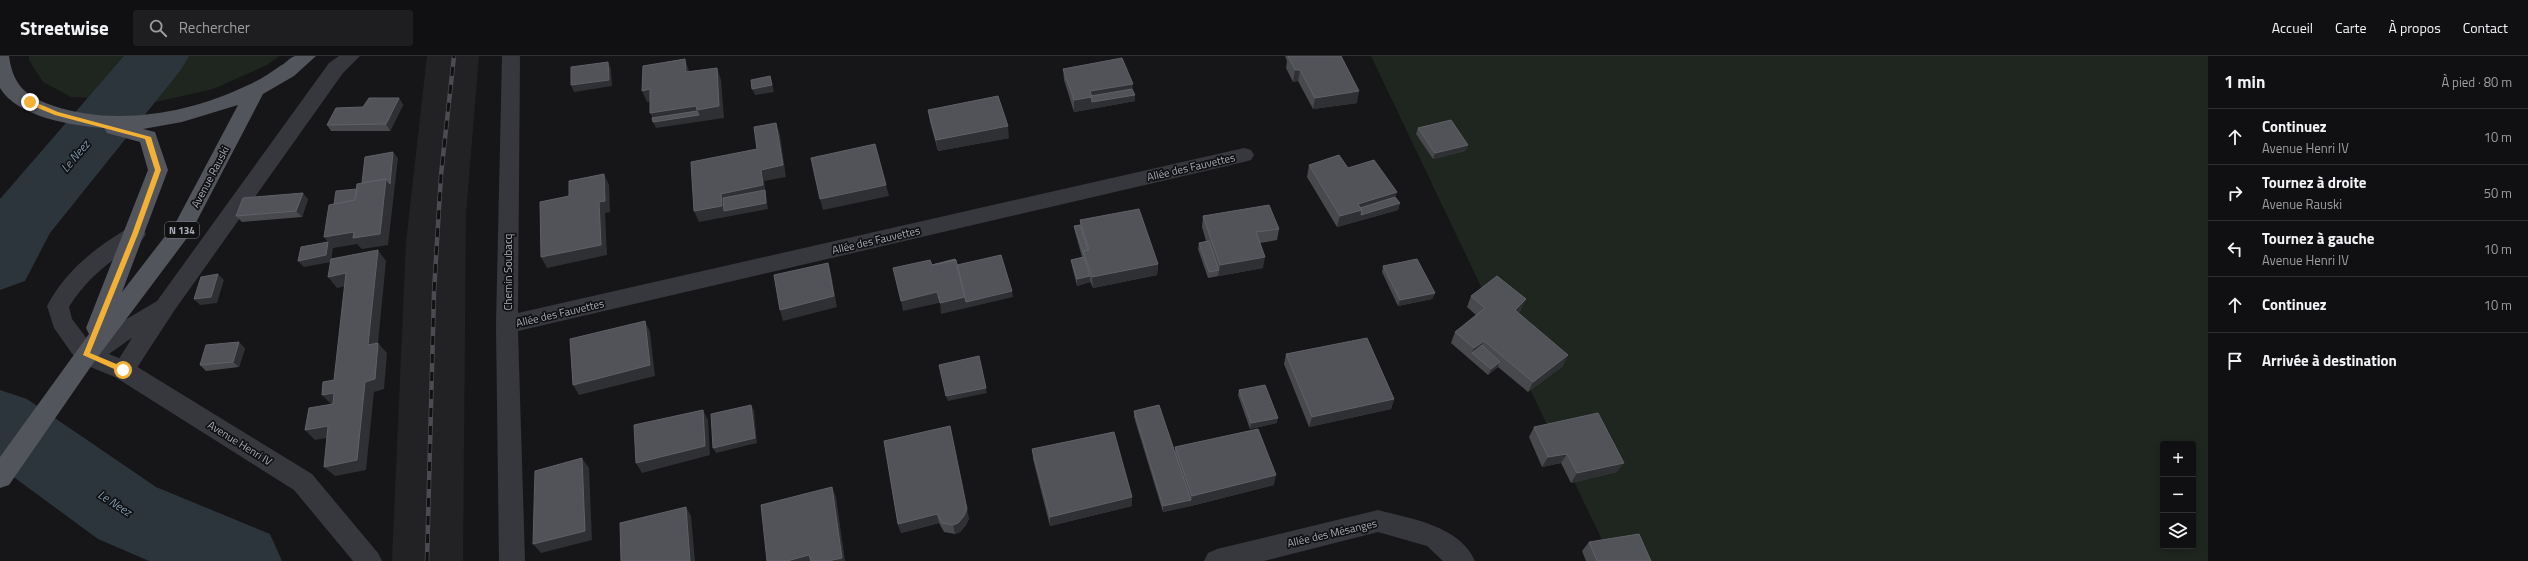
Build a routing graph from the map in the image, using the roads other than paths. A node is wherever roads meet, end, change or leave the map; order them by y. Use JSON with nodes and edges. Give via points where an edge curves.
{"nodes":[{"id":1,"x":307,"y":56,"type":"edge"},
{"id":2,"x":350,"y":56,"type":"edge"},
{"id":3,"x":511,"y":56,"type":"edge"},
{"id":4,"x":1,"y":68,"type":"edge"},
{"id":5,"x":256,"y":90,"type":"junction"},
{"id":6,"x":89,"y":121,"type":"junction"},
{"id":7,"x":1244,"y":155,"type":"dead end"},
{"id":8,"x":135,"y":234,"type":"junction"},
{"id":9,"x":166,"y":305,"type":"junction"},
{"id":10,"x":507,"y":326,"type":"junction"},
{"id":11,"x":86,"y":355,"type":"junction"},
{"id":12,"x":123,"y":370,"type":"junction"},
{"id":13,"x":0,"y":478,"type":"edge"},
{"id":14,"x":370,"y":561,"type":"edge"},
{"id":15,"x":512,"y":561,"type":"edge"},
{"id":16,"x":1217,"y":561,"type":"edge"},
{"id":17,"x":1462,"y":561,"type":"edge"}],
"edges":[{"from":1,"to":5,"type":"main road"},
{"from":2,"to":9,"type":"street","via":[[336,68]]},
{"from":3,"to":10,"type":"street","name":"Chemin Soubacq"},
{"from":4,"to":6,"type":"main road","via":[[12,90],[30,102],[57,114]]},
{"from":5,"to":6,"type":"main road","via":[[221,104],[158,120]]},
{"from":5,"to":11,"type":"main road","name":"Avenue Rauski","number":"N 134","via":[[183,228]]},
{"from":6,"to":8,"type":"main road","name":"Avenue Rauski","number":"N 134","via":[[148,137],[158,170]]},
{"from":7,"to":10,"type":"street","name":"Allée des Fauvettes"},
{"from":8,"to":11,"type":"main road","name":"Avenue Rauski","number":"N 134"},
{"from":8,"to":11,"type":"street","via":[[90,263],[72,282],[58,306],[62,322]]},
{"from":9,"to":11,"type":"street"},
{"from":9,"to":12,"type":"street"},
{"from":10,"to":15,"type":"street","name":"Chemin Soubacq"},
{"from":11,"to":12,"type":"street","name":"Avenue Henri IV"},
{"from":11,"to":13,"type":"main road","name":"Avenue Rauski","number":"N 134"},
{"from":12,"to":14,"type":"street","name":"Avenue Henri IV","via":[[303,482]]},
{"from":16,"to":17,"type":"street","name":"Allée des Mésanges","via":[[1378,520],[1434,536]]}]}
